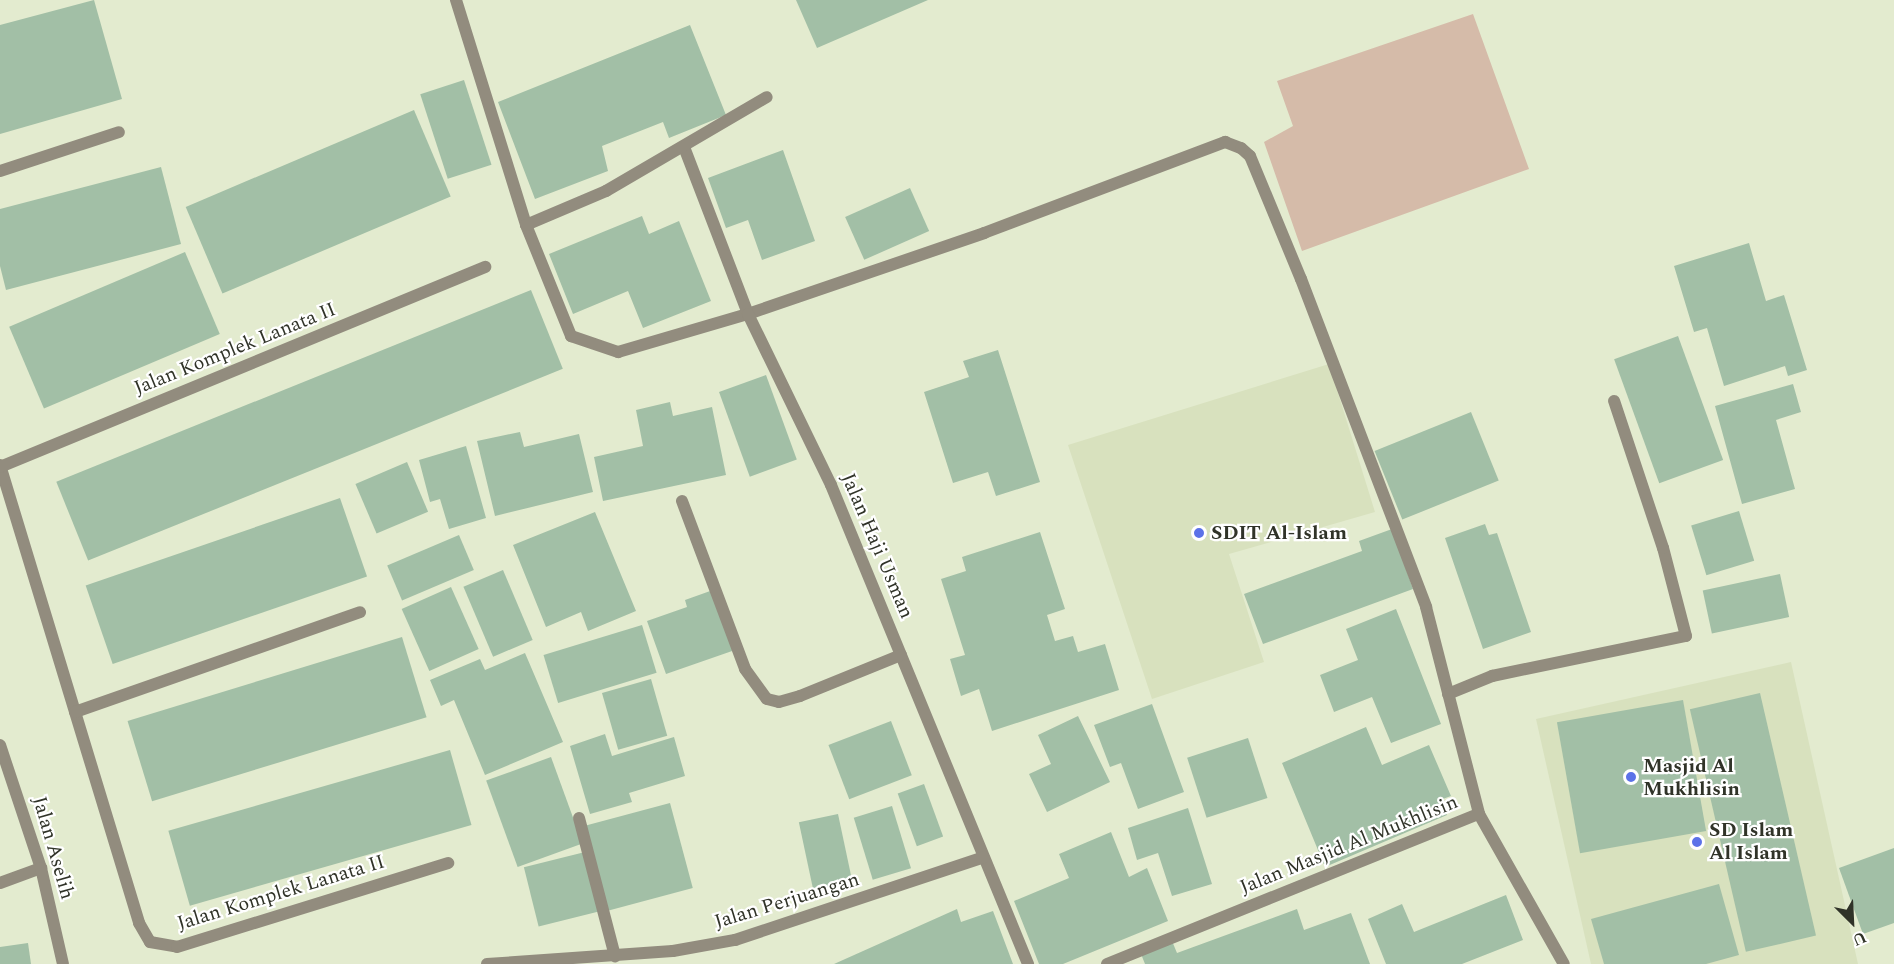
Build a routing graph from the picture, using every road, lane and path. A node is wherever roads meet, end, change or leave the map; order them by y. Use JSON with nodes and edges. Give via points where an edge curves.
{"nodes":[{"id":1,"x":456,"y":0,"type":"edge"},
{"id":2,"x":767,"y":97,"type":"dead end"},
{"id":3,"x":119,"y":132,"type":"dead end"},
{"id":4,"x":684,"y":147,"type":"junction"},
{"id":5,"x":0,"y":171,"type":"edge"},
{"id":6,"x":526,"y":225,"type":"junction"},
{"id":7,"x":485,"y":267,"type":"dead end"},
{"id":8,"x":748,"y":314,"type":"junction"},
{"id":9,"x":1614,"y":401,"type":"dead end"},
{"id":10,"x":0,"y":466,"type":"edge"},
{"id":11,"x":682,"y":501,"type":"dead end"},
{"id":12,"x":360,"y":612,"type":"dead end"},
{"id":13,"x":901,"y":655,"type":"junction"},
{"id":14,"x":1448,"y":694,"type":"junction"},
{"id":15,"x":75,"y":712,"type":"junction"},
{"id":16,"x":0,"y":745,"type":"edge"},
{"id":17,"x":1479,"y":814,"type":"junction"},
{"id":18,"x":579,"y":818,"type":"dead end"},
{"id":19,"x":984,"y":857,"type":"junction"},
{"id":20,"x":448,"y":863,"type":"dead end"},
{"id":21,"x":41,"y":868,"type":"junction"},
{"id":22,"x":0,"y":883,"type":"edge"},
{"id":23,"x":615,"y":956,"type":"junction"},
{"id":24,"x":63,"y":964,"type":"edge"},
{"id":25,"x":487,"y":964,"type":"edge"},
{"id":26,"x":1028,"y":964,"type":"edge"},
{"id":27,"x":1107,"y":964,"type":"edge"},
{"id":28,"x":1564,"y":964,"type":"edge"}],
"edges":[{"from":1,"to":6,"type":"street"},
{"from":2,"to":4,"type":"street"},
{"from":3,"to":5,"type":"street"},
{"from":4,"to":6,"type":"street","via":[[606,191]]},
{"from":4,"to":8,"type":"street","name":"Jalan Haji Usman"},
{"from":6,"to":8,"type":"street","via":[[572,336],[618,352]]},
{"from":7,"to":10,"type":"street","name":"Jalan Komplek Lanata II"},
{"from":8,"to":13,"type":"street","name":"Jalan Haji Usman","via":[[831,485]]},
{"from":8,"to":14,"type":"street","via":[[984,233],[1225,142],[1235,144],[1250,156],[1301,279],[1426,607]]},
{"from":9,"to":14,"type":"street","via":[[1663,548],[1686,636],[1492,676]]},
{"from":10,"to":15,"type":"street","name":"Jalan Komplek Lanata II"},
{"from":11,"to":13,"type":"street","via":[[745,669],[767,699],[779,702],[800,696]]},
{"from":12,"to":15,"type":"street"},
{"from":13,"to":19,"type":"street","name":"Jalan Haji Usman"},
{"from":14,"to":17,"type":"street"},
{"from":15,"to":20,"type":"street","name":"Jalan Komplek Lanata II","via":[[139,923],[150,942],[177,947]]},
{"from":16,"to":21,"type":"street","name":"Jalan Aselih"},
{"from":17,"to":27,"type":"street","name":"Jalan Masjid Al Mukhlisin"},
{"from":17,"to":28,"type":"street","name":"Jalan Masjid Al Mukhlisin"},
{"from":18,"to":23,"type":"street"},
{"from":19,"to":23,"type":"street","name":"Jalan Perjuangan","via":[[735,940]]},
{"from":19,"to":26,"type":"street","name":"Jalan Haji Usman"},
{"from":21,"to":22,"type":"street"},
{"from":21,"to":24,"type":"street","name":"Jalan Aselih"},
{"from":23,"to":25,"type":"street","name":"Jalan Perjuangan"}]}
